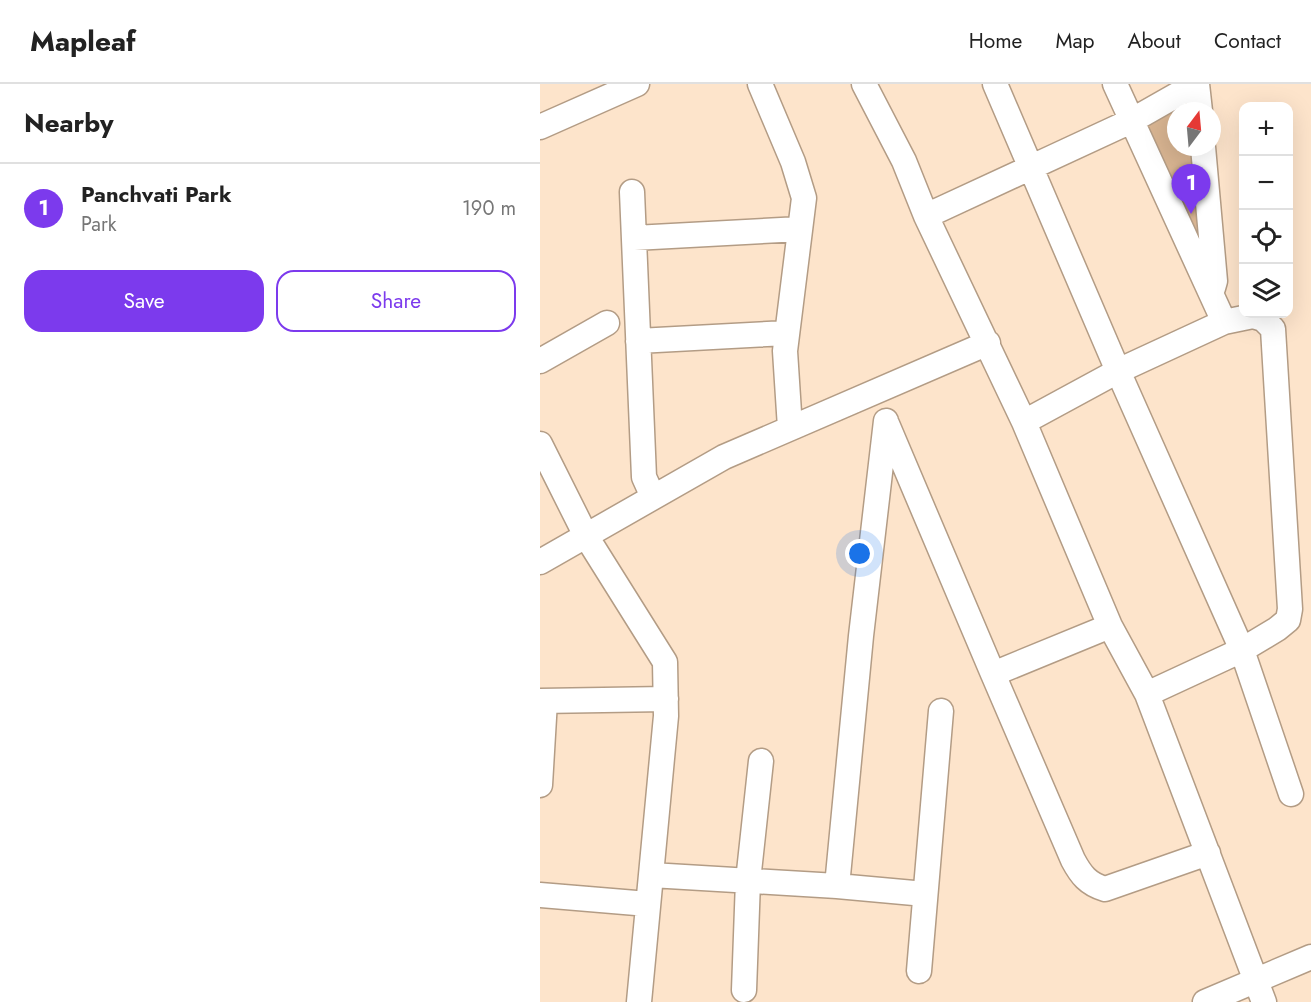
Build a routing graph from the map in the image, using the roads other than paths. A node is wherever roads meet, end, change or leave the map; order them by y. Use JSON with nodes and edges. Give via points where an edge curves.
{"nodes":[{"id":1,"x":637,"y":84,"type":"edge"},
{"id":2,"x":760,"y":84,"type":"edge"},
{"id":3,"x":864,"y":84,"type":"edge"},
{"id":4,"x":995,"y":84,"type":"edge"},
{"id":5,"x":1115,"y":84,"type":"edge"},
{"id":6,"x":1197,"y":84,"type":"edge"},
{"id":7,"x":1199,"y":102,"type":"edge"},
{"id":8,"x":1131,"y":121,"type":"junction"},
{"id":9,"x":540,"y":127,"type":"edge"},
{"id":10,"x":1204,"y":156,"type":"edge"},
{"id":11,"x":1030,"y":168,"type":"junction"},
{"id":12,"x":632,"y":192,"type":"dead end"},
{"id":13,"x":926,"y":216,"type":"junction"},
{"id":14,"x":800,"y":230,"type":"junction"},
{"id":15,"x":634,"y":238,"type":"junction"},
{"id":16,"x":1211,"y":295,"type":"junction"},
{"id":17,"x":1224,"y":322,"type":"junction"},
{"id":18,"x":607,"y":323,"type":"dead end"},
{"id":19,"x":787,"y":333,"type":"junction"},
{"id":20,"x":638,"y":341,"type":"junction"},
{"id":21,"x":988,"y":343,"type":"junction"},
{"id":22,"x":540,"y":361,"type":"edge"},
{"id":23,"x":1118,"y":371,"type":"junction"},
{"id":24,"x":875,"y":391,"type":"junction"},
{"id":25,"x":886,"y":421,"type":"junction"},
{"id":26,"x":1024,"y":422,"type":"junction"},
{"id":27,"x":790,"y":428,"type":"junction"},
{"id":28,"x":540,"y":444,"type":"edge"},
{"id":29,"x":653,"y":497,"type":"junction"},
{"id":30,"x":585,"y":536,"type":"junction"},
{"id":31,"x":540,"y":562,"type":"edge"},
{"id":32,"x":1110,"y":626,"type":"junction"},
{"id":33,"x":1242,"y":650,"type":"junction"},
{"id":34,"x":993,"y":674,"type":"junction"},
{"id":35,"x":1146,"y":694,"type":"junction"},
{"id":36,"x":666,"y":699,"type":"junction"},
{"id":37,"x":543,"y":701,"type":"edge"},
{"id":38,"x":941,"y":711,"type":"dead end"},
{"id":39,"x":761,"y":761,"type":"dead end"},
{"id":40,"x":540,"y":785,"type":"edge"},
{"id":41,"x":1291,"y":794,"type":"dead end"},
{"id":42,"x":1208,"y":853,"type":"junction"},
{"id":43,"x":651,"y":874,"type":"junction"},
{"id":44,"x":748,"y":881,"type":"junction"},
{"id":45,"x":837,"y":886,"type":"junction"},
{"id":46,"x":925,"y":894,"type":"junction"},
{"id":47,"x":540,"y":895,"type":"edge"},
{"id":48,"x":648,"y":904,"type":"junction"},
{"id":49,"x":1311,"y":957,"type":"edge"},
{"id":50,"x":919,"y":971,"type":"dead end"},
{"id":51,"x":744,"y":990,"type":"dead end"},
{"id":52,"x":1261,"y":991,"type":"edge"},
{"id":53,"x":639,"y":1002,"type":"edge"},
{"id":54,"x":1205,"y":1002,"type":"edge"}],
"edges":[{"from":1,"to":9,"type":"street"},
{"from":2,"to":14,"type":"street","via":[[801,182],[804,198]]},
{"from":3,"to":13,"type":"street","via":[[904,161]]},
{"from":4,"to":11,"type":"street"},
{"from":5,"to":8,"type":"street"},
{"from":6,"to":7,"type":"street"},
{"from":6,"to":8,"type":"street"},
{"from":8,"to":11,"type":"street"},
{"from":8,"to":16,"type":"street"},
{"from":10,"to":16,"type":"street","via":[[1215,281]]},
{"from":11,"to":13,"type":"street"},
{"from":11,"to":23,"type":"street"},
{"from":12,"to":15,"type":"street"},
{"from":13,"to":21,"type":"street"},
{"from":14,"to":15,"type":"street"},
{"from":14,"to":19,"type":"street"},
{"from":15,"to":20,"type":"street"},
{"from":16,"to":17,"type":"street"},
{"from":17,"to":23,"type":"street"},
{"from":17,"to":33,"type":"street","via":[[1253,316],[1273,329],[1290,609],[1288,620]]},
{"from":18,"to":22,"type":"street"},
{"from":19,"to":20,"type":"street"},
{"from":19,"to":27,"type":"street"},
{"from":20,"to":29,"type":"street","via":[[644,477]]},
{"from":21,"to":24,"type":"street"},
{"from":21,"to":26,"type":"street"},
{"from":23,"to":26,"type":"street"},
{"from":23,"to":33,"type":"street"},
{"from":24,"to":25,"type":"street"},
{"from":24,"to":27,"type":"street"},
{"from":25,"to":34,"type":"street"},
{"from":25,"to":45,"type":"street"},
{"from":26,"to":32,"type":"street"},
{"from":27,"to":29,"type":"street","via":[[724,457]]},
{"from":28,"to":30,"type":"street"},
{"from":29,"to":30,"type":"street"},
{"from":30,"to":31,"type":"street"},
{"from":30,"to":36,"type":"street","via":[[665,662]]},
{"from":32,"to":34,"type":"street"},
{"from":32,"to":35,"type":"street"},
{"from":33,"to":35,"type":"street"},
{"from":33,"to":41,"type":"street"},
{"from":34,"to":42,"type":"street","via":[[1073,860],[1082,876],[1094,886],[1105,889]]},
{"from":35,"to":42,"type":"street"},
{"from":36,"to":37,"type":"street"},
{"from":36,"to":43,"type":"street"},
{"from":37,"to":40,"type":"street"},
{"from":38,"to":46,"type":"street"},
{"from":39,"to":44,"type":"street"},
{"from":42,"to":52,"type":"street"},
{"from":43,"to":44,"type":"street"},
{"from":43,"to":48,"type":"street"},
{"from":44,"to":45,"type":"street"},
{"from":44,"to":51,"type":"street"},
{"from":45,"to":46,"type":"street"},
{"from":46,"to":50,"type":"street"},
{"from":47,"to":48,"type":"street"},
{"from":48,"to":53,"type":"street"},
{"from":49,"to":52,"type":"street"},
{"from":52,"to":54,"type":"street"}]}
